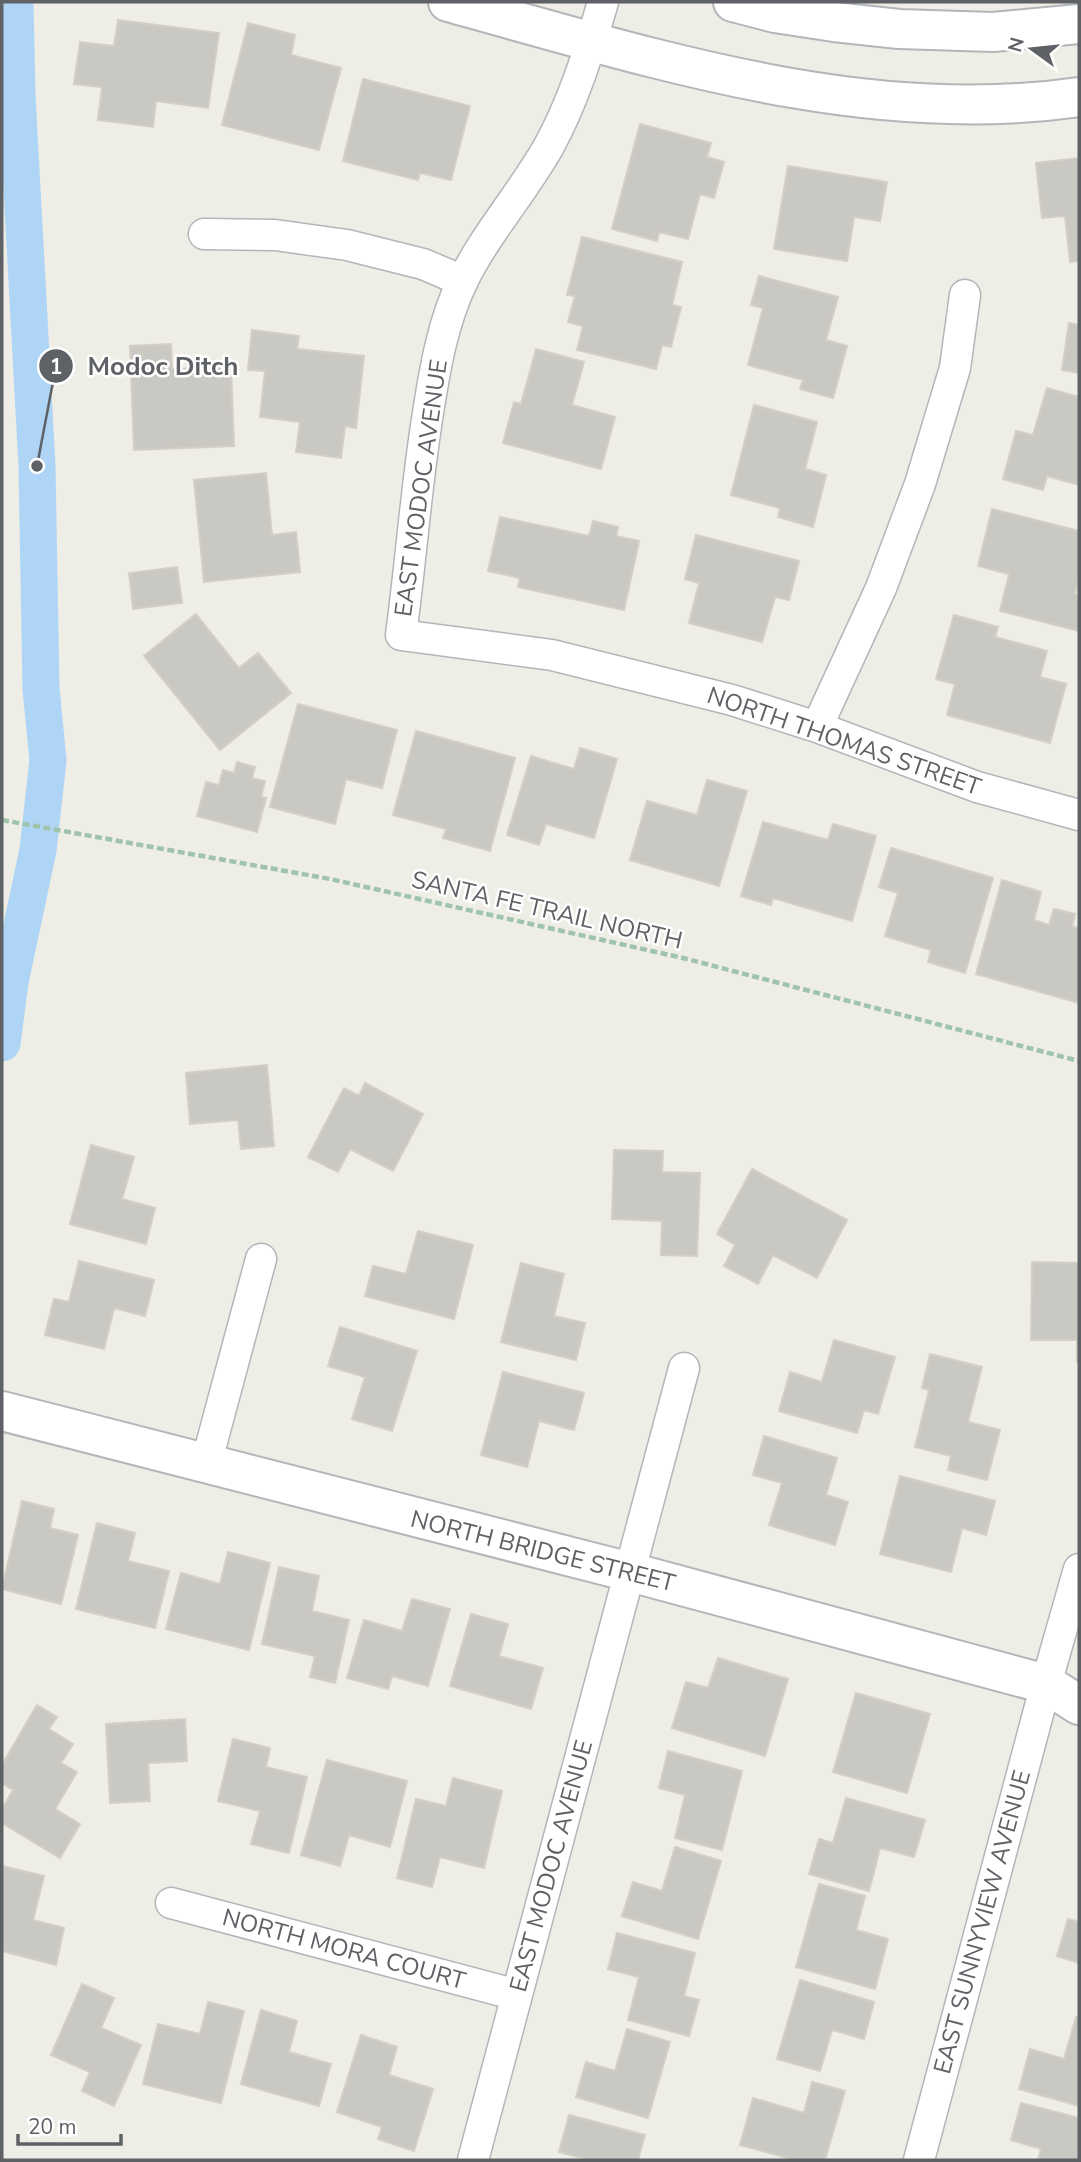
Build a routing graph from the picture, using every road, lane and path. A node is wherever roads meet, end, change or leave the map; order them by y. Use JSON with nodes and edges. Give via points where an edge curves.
{"nodes":[{"id":1,"x":448,"y":2,"type":"edge"},
{"id":2,"x":603,"y":2,"type":"edge"},
{"id":3,"x":733,"y":2,"type":"edge"},
{"id":4,"x":1079,"y":24,"type":"edge"},
{"id":5,"x":592,"y":41,"type":"junction"},
{"id":6,"x":1079,"y":97,"type":"edge"},
{"id":7,"x":204,"y":234,"type":"dead end"},
{"id":8,"x":463,"y":281,"type":"junction"},
{"id":9,"x":965,"y":295,"type":"dead end"},
{"id":10,"x":401,"y":635,"type":"joint"},
{"id":11,"x":817,"y":727,"type":"junction"},
{"id":12,"x":1079,"y":816,"type":"edge"},
{"id":13,"x":2,"y":820,"type":"edge"},
{"id":14,"x":1079,"y":1061,"type":"edge"},
{"id":15,"x":261,"y":1259,"type":"dead end"},
{"id":16,"x":684,"y":1368,"type":"dead end"},
{"id":17,"x":8,"y":1413,"type":"edge"},
{"id":18,"x":206,"y":1464,"type":"junction"},
{"id":19,"x":1079,"y":1569,"type":"edge"},
{"id":20,"x":630,"y":1572,"type":"junction"},
{"id":21,"x":1046,"y":1684,"type":"junction"},
{"id":22,"x":1079,"y":1705,"type":"edge"},
{"id":23,"x":171,"y":1903,"type":"dead end"},
{"id":24,"x":517,"y":1995,"type":"junction"},
{"id":25,"x":473,"y":2160,"type":"edge"},
{"id":26,"x":919,"y":2160,"type":"edge"}],
"edges":[{"from":1,"to":5,"type":"street"},
{"from":2,"to":5,"type":"street","name":"EAST MODOC AVENUE"},
{"from":3,"to":4,"type":"street","via":[[775,13],[899,29],[993,32]]},
{"from":5,"to":6,"type":"street","via":[[792,89],[859,99],[920,104],[1041,103]]},
{"from":5,"to":8,"type":"street","name":"EAST MODOC AVENUE","via":[[548,146]]},
{"from":7,"to":8,"type":"street","via":[[275,234],[348,245],[423,264]]},
{"from":8,"to":10,"type":"street","name":"EAST MODOC AVENUE","via":[[436,357]]},
{"from":9,"to":11,"type":"street","via":[[955,368],[920,484],[880,588]]},
{"from":10,"to":11,"type":"street","name":"NORTH THOMAS STREET","via":[[552,655],[732,700]]},
{"from":11,"to":12,"type":"street","name":"NORTH THOMAS STREET","via":[[977,788]]},
{"from":13,"to":14,"type":"path","name":"SANTA FE TRAIL NORTH","via":[[330,879],[466,909],[683,958]]},
{"from":15,"to":18,"type":"street"},
{"from":16,"to":20,"type":"street","name":"EAST MODOC AVENUE"},
{"from":17,"to":18,"type":"street","name":"NORTH BRIDGE STREET"},
{"from":18,"to":20,"type":"street","name":"NORTH BRIDGE STREET"},
{"from":19,"to":21,"type":"street","name":"EAST SUNNYVIEW AVENUE"},
{"from":20,"to":21,"type":"street","name":"NORTH BRIDGE STREET"},
{"from":20,"to":24,"type":"street","name":"EAST MODOC AVENUE"},
{"from":21,"to":22,"type":"street","name":"NORTH BRIDGE STREET"},
{"from":21,"to":26,"type":"street","name":"EAST SUNNYVIEW AVENUE"},
{"from":23,"to":24,"type":"street","name":"NORTH MORA COURT"},
{"from":24,"to":25,"type":"street","name":"EAST MODOC AVENUE"}]}
